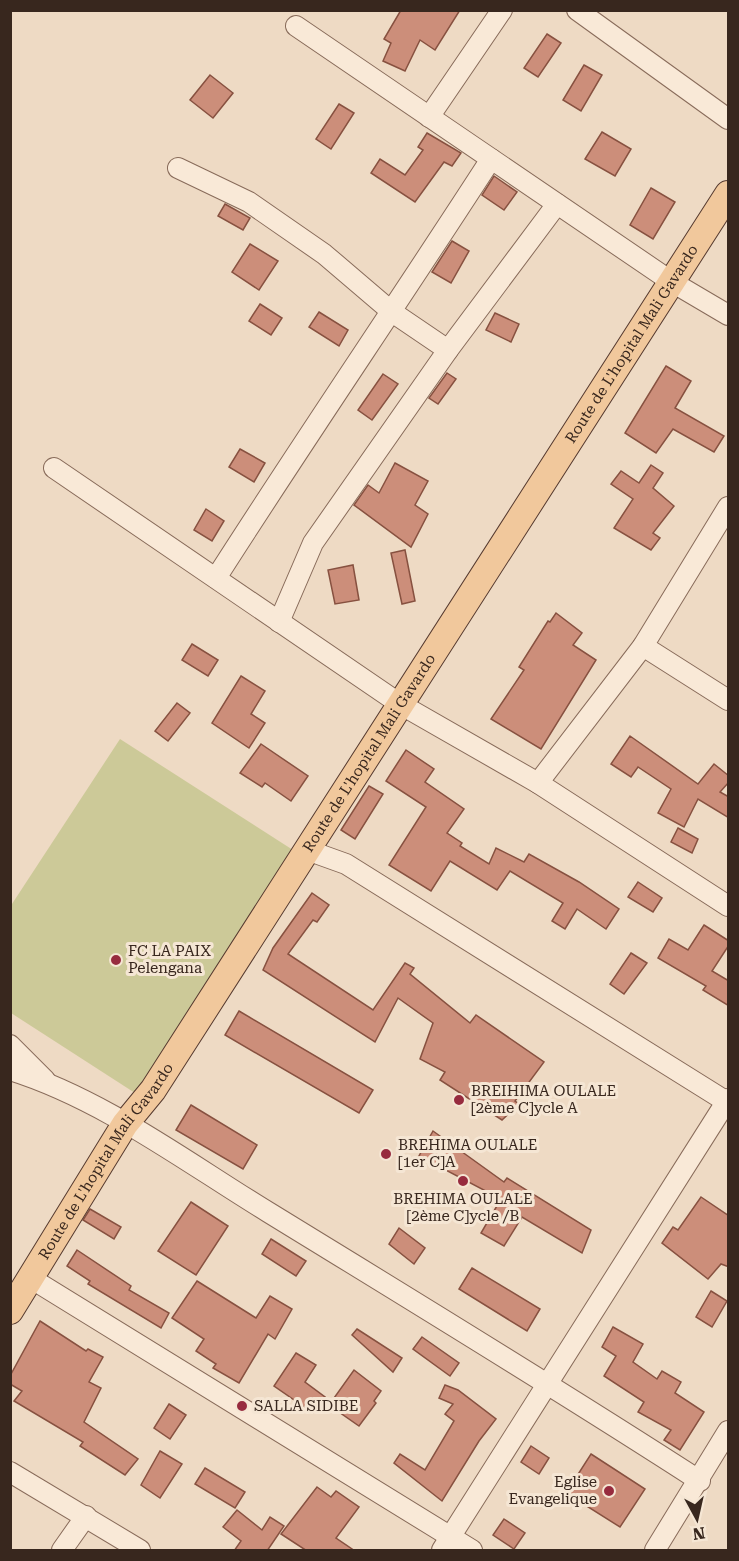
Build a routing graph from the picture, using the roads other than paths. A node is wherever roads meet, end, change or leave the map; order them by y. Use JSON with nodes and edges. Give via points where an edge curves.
{"nodes":[{"id":1,"x":502,"y":10,"type":"edge"},
{"id":2,"x":577,"y":10,"type":"edge"},
{"id":3,"x":296,"y":26,"type":"dead end"},
{"id":4,"x":429,"y":117,"type":"junction"},
{"id":5,"x":729,"y":119,"type":"edge"},
{"id":6,"x":491,"y":159,"type":"junction"},
{"id":7,"x":178,"y":168,"type":"dead end"},
{"id":8,"x":729,"y":194,"type":"edge"},
{"id":9,"x":557,"y":204,"type":"junction"},
{"id":10,"x":672,"y":282,"type":"junction"},
{"id":11,"x":392,"y":312,"type":"junction"},
{"id":12,"x":729,"y":315,"type":"edge"},
{"id":13,"x":447,"y":350,"type":"junction"},
{"id":14,"x":54,"y":468,"type":"dead end"},
{"id":15,"x":729,"y":507,"type":"edge"},
{"id":16,"x":216,"y":578,"type":"junction"},
{"id":17,"x":279,"y":622,"type":"junction"},
{"id":18,"x":643,"y":646,"type":"junction"},
{"id":19,"x":729,"y":700,"type":"edge"},
{"id":20,"x":400,"y":704,"type":"junction"},
{"id":21,"x":538,"y":783,"type":"junction"},
{"id":22,"x":307,"y":850,"type":"junction"},
{"id":23,"x":729,"y":906,"type":"edge"},
{"id":24,"x":10,"y":1045,"type":"edge"},
{"id":25,"x":10,"y":1070,"type":"edge"},
{"id":26,"x":46,"y":1082,"type":"junction"},
{"id":27,"x":728,"y":1101,"type":"edge"},
{"id":28,"x":125,"y":1124,"type":"junction"},
{"id":29,"x":32,"y":1279,"type":"junction"},
{"id":30,"x":10,"y":1311,"type":"edge"},
{"id":31,"x":548,"y":1383,"type":"junction"},
{"id":32,"x":729,"y":1431,"type":"edge"},
{"id":33,"x":10,"y":1472,"type":"edge"},
{"id":34,"x":700,"y":1481,"type":"junction"},
{"id":35,"x":86,"y":1515,"type":"junction"},
{"id":36,"x":447,"y":1544,"type":"edge"},
{"id":37,"x":62,"y":1551,"type":"edge"},
{"id":38,"x":140,"y":1551,"type":"edge"},
{"id":39,"x":472,"y":1551,"type":"edge"},
{"id":40,"x":656,"y":1551,"type":"edge"}],
"edges":[{"from":1,"to":4,"type":"street"},
{"from":2,"to":5,"type":"street"},
{"from":3,"to":4,"type":"street"},
{"from":4,"to":6,"type":"street"},
{"from":6,"to":9,"type":"street"},
{"from":6,"to":11,"type":"street"},
{"from":7,"to":11,"type":"street","via":[[249,202],[324,254]]},
{"from":8,"to":10,"type":"main road","name":"Route de L'hopital Mali Gavardo"},
{"from":9,"to":10,"type":"street"},
{"from":9,"to":13,"type":"street"},
{"from":10,"to":12,"type":"street"},
{"from":10,"to":20,"type":"main road","name":"Route de L'hopital Mali Gavardo"},
{"from":11,"to":13,"type":"street"},
{"from":11,"to":16,"type":"street","via":[[330,400]]},
{"from":13,"to":17,"type":"street","via":[[313,543]]},
{"from":14,"to":16,"type":"street"},
{"from":15,"to":18,"type":"street"},
{"from":16,"to":17,"type":"street"},
{"from":17,"to":20,"type":"street"},
{"from":18,"to":19,"type":"street"},
{"from":18,"to":21,"type":"street"},
{"from":20,"to":21,"type":"street"},
{"from":20,"to":22,"type":"main road","name":"Route de L'hopital Mali Gavardo"},
{"from":21,"to":23,"type":"street"},
{"from":22,"to":27,"type":"street","via":[[346,864]]},
{"from":22,"to":28,"type":"main road","name":"Route de L'hopital Mali Gavardo","via":[[153,1090]]},
{"from":24,"to":26,"type":"street"},
{"from":25,"to":26,"type":"street"},
{"from":26,"to":28,"type":"street"},
{"from":27,"to":31,"type":"street"},
{"from":28,"to":29,"type":"main road","name":"Route de L'hopital Mali Gavardo"},
{"from":28,"to":31,"type":"street"},
{"from":29,"to":30,"type":"main road","name":"Route de L'hopital Mali Gavardo"},
{"from":29,"to":36,"type":"street"},
{"from":31,"to":34,"type":"street"},
{"from":31,"to":36,"type":"street"},
{"from":32,"to":34,"type":"street"},
{"from":33,"to":35,"type":"street"},
{"from":34,"to":40,"type":"street"},
{"from":35,"to":37,"type":"street"},
{"from":35,"to":38,"type":"street"},
{"from":36,"to":39,"type":"street"}]}
